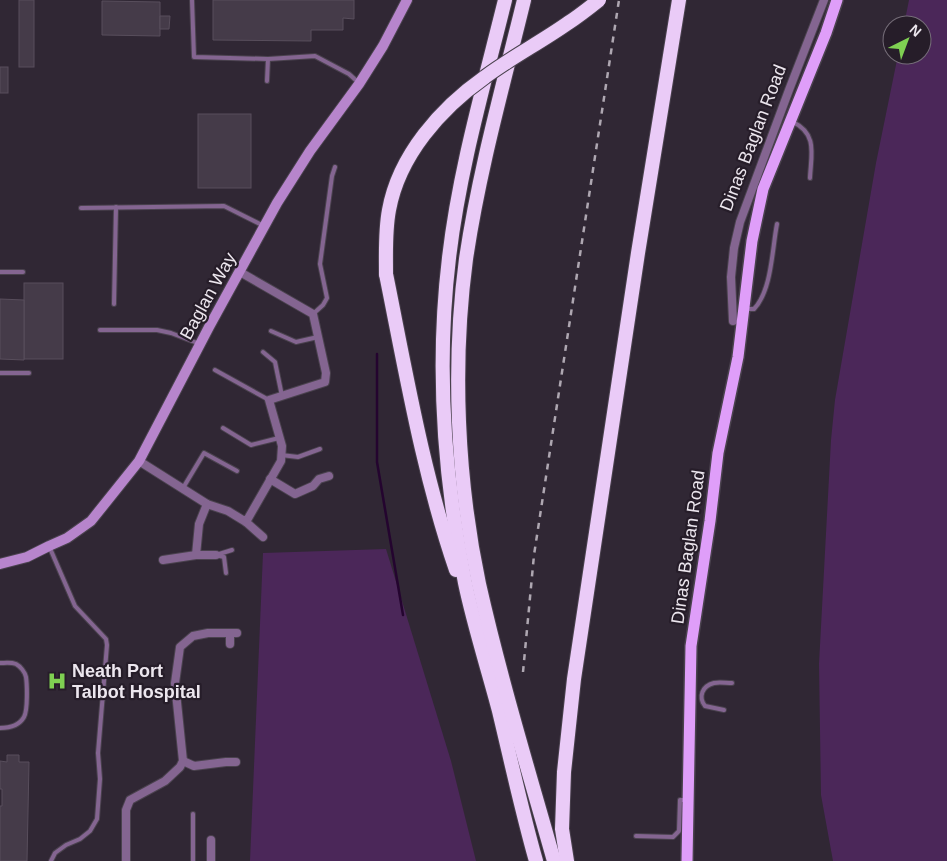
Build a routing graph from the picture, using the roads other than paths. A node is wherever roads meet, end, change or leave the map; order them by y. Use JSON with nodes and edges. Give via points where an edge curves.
{"nodes":[{"id":1,"x":192,"y":0,"type":"edge"},
{"id":2,"x":407,"y":0,"type":"edge"},
{"id":3,"x":505,"y":0,"type":"edge"},
{"id":4,"x":524,"y":0,"type":"edge"},
{"id":5,"x":599,"y":0,"type":"edge"},
{"id":6,"x":679,"y":0,"type":"edge"},
{"id":7,"x":824,"y":0,"type":"edge"},
{"id":8,"x":837,"y":0,"type":"edge"},
{"id":9,"x":268,"y":59,"type":"junction"},
{"id":10,"x":267,"y":81,"type":"dead end"},
{"id":11,"x":360,"y":84,"type":"junction"},
{"id":12,"x":791,"y":121,"type":"junction"},
{"id":13,"x":335,"y":168,"type":"dead end"},
{"id":14,"x":810,"y":178,"type":"dead end"},
{"id":15,"x":116,"y":207,"type":"junction"},
{"id":16,"x":81,"y":208,"type":"dead end"},
{"id":17,"x":777,"y":224,"type":"dead end"},
{"id":18,"x":264,"y":226,"type":"junction"},
{"id":19,"x":0,"y":272,"type":"edge"},
{"id":20,"x":23,"y":272,"type":"dead end"},
{"id":21,"x":240,"y":272,"type":"junction"},
{"id":22,"x":114,"y":304,"type":"dead end"},
{"id":23,"x":744,"y":308,"type":"junction"},
{"id":24,"x":313,"y":314,"type":"junction"},
{"id":25,"x":733,"y":321,"type":"dead end"},
{"id":26,"x":100,"y":330,"type":"dead end"},
{"id":27,"x":271,"y":331,"type":"dead end"},
{"id":28,"x":318,"y":337,"type":"junction"},
{"id":29,"x":200,"y":344,"type":"junction"},
{"id":30,"x":264,"y":352,"type":"dead end"},
{"id":31,"x":215,"y":370,"type":"dead end"},
{"id":32,"x":0,"y":373,"type":"edge"},
{"id":33,"x":29,"y":373,"type":"dead end"},
{"id":34,"x":282,"y":396,"type":"junction"},
{"id":35,"x":269,"y":400,"type":"junction"},
{"id":36,"x":223,"y":428,"type":"dead end"},
{"id":37,"x":279,"y":438,"type":"junction"},
{"id":38,"x":320,"y":449,"type":"dead end"},
{"id":39,"x":281,"y":455,"type":"junction"},
{"id":40,"x":139,"y":461,"type":"junction"},
{"id":41,"x":237,"y":471,"type":"dead end"},
{"id":42,"x":329,"y":476,"type":"dead end"},
{"id":43,"x":270,"y":479,"type":"junction"},
{"id":44,"x":183,"y":488,"type":"junction"},
{"id":45,"x":207,"y":504,"type":"junction"},
{"id":46,"x":246,"y":522,"type":"junction"},
{"id":47,"x":263,"y":537,"type":"dead end"},
{"id":48,"x":49,"y":546,"type":"junction"},
{"id":49,"x":232,"y":550,"type":"dead end"},
{"id":50,"x":196,"y":555,"type":"junction"},
{"id":51,"x":216,"y":555,"type":"junction"},
{"id":52,"x":163,"y":560,"type":"dead end"},
{"id":53,"x":0,"y":564,"type":"edge"},
{"id":54,"x":226,"y":573,"type":"dead end"},
{"id":55,"x":478,"y":634,"type":"junction"},
{"id":56,"x":230,"y":644,"type":"dead end"},
{"id":57,"x":0,"y":663,"type":"edge"},
{"id":58,"x":732,"y":683,"type":"dead end"},
{"id":59,"x":696,"y":697,"type":"junction"},
{"id":60,"x":724,"y":710,"type":"dead end"},
{"id":61,"x":0,"y":728,"type":"edge"},
{"id":62,"x":226,"y":752,"type":"dead end"},
{"id":63,"x":183,"y":761,"type":"junction"},
{"id":64,"x":226,"y":762,"type":"junction"},
{"id":65,"x":236,"y":762,"type":"dead end"},
{"id":66,"x":688,"y":800,"type":"junction"},
{"id":67,"x":193,"y":814,"type":"dead end"},
{"id":68,"x":636,"y":836,"type":"dead end"},
{"id":69,"x":211,"y":840,"type":"dead end"},
{"id":70,"x":51,"y":861,"type":"edge"},
{"id":71,"x":126,"y":861,"type":"edge"},
{"id":72,"x":193,"y":861,"type":"edge"},
{"id":73,"x":211,"y":861,"type":"edge"},
{"id":74,"x":536,"y":861,"type":"edge"},
{"id":75,"x":554,"y":861,"type":"edge"},
{"id":76,"x":567,"y":861,"type":"edge"},
{"id":77,"x":687,"y":861,"type":"edge"}],
"edges":[{"from":1,"to":9,"type":"lane","via":[[194,57]]},
{"from":2,"to":11,"type":"street","name":"Baglan Way"},
{"from":3,"to":55,"type":"highway","via":[[457,204],[444,313],[442,368],[448,474],[459,552]]},
{"from":4,"to":75,"type":"highway","via":[[486,154],[466,260],[459,424],[470,533],[479,582]]},
{"from":5,"to":55,"type":"highway","bridge":true,"via":[[568,24],[484,77],[454,102],[428,129],[409,156],[389,209],[386,274],[407,379],[439,520]]},
{"from":6,"to":76,"type":"highway","via":[[574,679],[564,772],[562,829]]},
{"from":7,"to":25,"type":"street","name":"Dinas Baglan Road","via":[[740,222],[731,277]]},
{"from":8,"to":12,"type":"main road","name":"Dinas Baglan Road"},
{"from":9,"to":10,"type":"lane"},
{"from":9,"to":11,"type":"lane","via":[[316,56],[349,74]]},
{"from":11,"to":18,"type":"street","name":"Baglan Way","via":[[310,151]]},
{"from":12,"to":14,"type":"lane","via":[[804,128],[811,140]]},
{"from":12,"to":23,"type":"main road","name":"Dinas Baglan Road","via":[[763,189],[752,241]]},
{"from":13,"to":24,"type":"lane","via":[[320,264],[327,298]]},
{"from":15,"to":16,"type":"lane"},
{"from":15,"to":18,"type":"lane","via":[[224,206]]},
{"from":15,"to":22,"type":"lane"},
{"from":17,"to":23,"type":"lane","via":[[766,289],[754,309]]},
{"from":18,"to":21,"type":"street","name":"Baglan Way"},
{"from":19,"to":20,"type":"lane"},
{"from":21,"to":24,"type":"street"},
{"from":21,"to":29,"type":"street","name":"Baglan Way"},
{"from":23,"to":59,"type":"main road","name":"Dinas Baglan Road","via":[[738,357],[718,453],[691,646]]},
{"from":24,"to":28,"type":"street"},
{"from":26,"to":29,"type":"lane","via":[[157,330]]},
{"from":27,"to":28,"type":"lane","via":[[296,342]]},
{"from":28,"to":34,"type":"street","via":[[325,382]]},
{"from":29,"to":40,"type":"street","name":"Baglan Way"},
{"from":30,"to":34,"type":"lane","via":[[275,362]]},
{"from":31,"to":35,"type":"lane"},
{"from":32,"to":33,"type":"lane"},
{"from":34,"to":35,"type":"street"},
{"from":35,"to":37,"type":"street"},
{"from":36,"to":37,"type":"lane","via":[[251,445]]},
{"from":37,"to":39,"type":"street"},
{"from":38,"to":39,"type":"lane","via":[[298,457]]},
{"from":39,"to":43,"type":"street"},
{"from":40,"to":44,"type":"street"},
{"from":40,"to":48,"type":"street","name":"Baglan Way","via":[[91,521]]},
{"from":41,"to":44,"type":"lane","via":[[204,453]]},
{"from":42,"to":43,"type":"street","via":[[295,494]]},
{"from":43,"to":46,"type":"street"},
{"from":44,"to":45,"type":"street"},
{"from":45,"to":46,"type":"street"},
{"from":45,"to":50,"type":"street","via":[[199,524]]},
{"from":46,"to":47,"type":"street"},
{"from":48,"to":53,"type":"street","name":"Baglan Way","via":[[27,557]]},
{"from":48,"to":70,"type":"lane","via":[[75,606],[107,644],[96,819],[90,831],[55,853]]},
{"from":49,"to":51,"type":"lane"},
{"from":50,"to":51,"type":"street"},
{"from":50,"to":52,"type":"street"},
{"from":51,"to":54,"type":"lane","via":[[224,558]]},
{"from":55,"to":74,"type":"highway"},
{"from":56,"to":63,"type":"street","via":[[234,633],[208,633],[193,636],[180,648],[175,682]]},
{"from":57,"to":61,"type":"lane","via":[[15,664],[26,675],[24,717],[18,724]]},
{"from":58,"to":59,"type":"lane","via":[[710,685]]},
{"from":59,"to":60,"type":"lane","via":[[705,706]]},
{"from":59,"to":66,"type":"main road","name":"Dinas Baglan Road"},
{"from":62,"to":64,"type":"street"},
{"from":63,"to":64,"type":"street","via":[[194,766]]},
{"from":63,"to":71,"type":"street","via":[[165,781],[130,800],[126,810]]},
{"from":64,"to":65,"type":"street"},
{"from":66,"to":68,"type":"lane","via":[[680,800],[677,835]]},
{"from":66,"to":77,"type":"main road","name":"Dinas Baglan Road"},
{"from":67,"to":72,"type":"lane"},
{"from":69,"to":73,"type":"street"}]}
